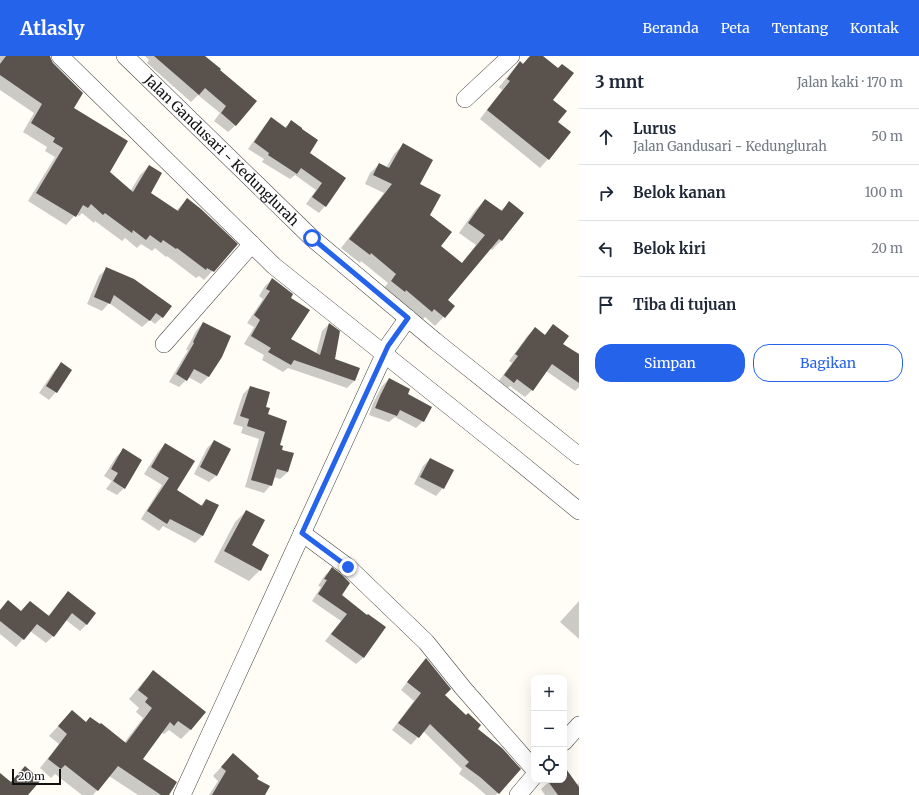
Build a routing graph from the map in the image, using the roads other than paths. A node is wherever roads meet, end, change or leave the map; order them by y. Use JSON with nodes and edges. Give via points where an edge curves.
{"nodes":[{"id":1,"x":60,"y":56,"type":"edge"},
{"id":2,"x":125,"y":56,"type":"edge"},
{"id":3,"x":511,"y":56,"type":"edge"},
{"id":4,"x":465,"y":99,"type":"dead end"},
{"id":5,"x":252,"y":244,"type":"junction"},
{"id":6,"x":403,"y":325,"type":"junction"},
{"id":7,"x":164,"y":344,"type":"dead end"},
{"id":8,"x":386,"y":350,"type":"junction"},
{"id":9,"x":579,"y":456,"type":"edge"},
{"id":10,"x":579,"y":511,"type":"edge"},
{"id":11,"x":302,"y":533,"type":"junction"},
{"id":12,"x":579,"y":725,"type":"edge"},
{"id":13,"x":567,"y":739,"type":"edge"},
{"id":14,"x":531,"y":766,"type":"edge"},
{"id":15,"x":531,"y":780,"type":"edge"},
{"id":16,"x":182,"y":795,"type":"edge"},
{"id":17,"x":518,"y":795,"type":"edge"}],
"edges":[{"from":1,"to":5,"type":"street"},
{"from":2,"to":6,"type":"street","name":"Jalan Gandusari - Kedunglurah"},
{"from":3,"to":4,"type":"street"},
{"from":5,"to":7,"type":"street"},
{"from":5,"to":8,"type":"street","via":[[274,266]]},
{"from":6,"to":8,"type":"street"},
{"from":6,"to":9,"type":"street","name":"Jalan Gandusari - Kedunglurah"},
{"from":8,"to":10,"type":"street"},
{"from":8,"to":11,"type":"street"},
{"from":11,"to":14,"type":"street","via":[[348,567],[426,642]]},
{"from":11,"to":16,"type":"street"},
{"from":12,"to":13,"type":"street"},
{"from":15,"to":17,"type":"street"}]}
